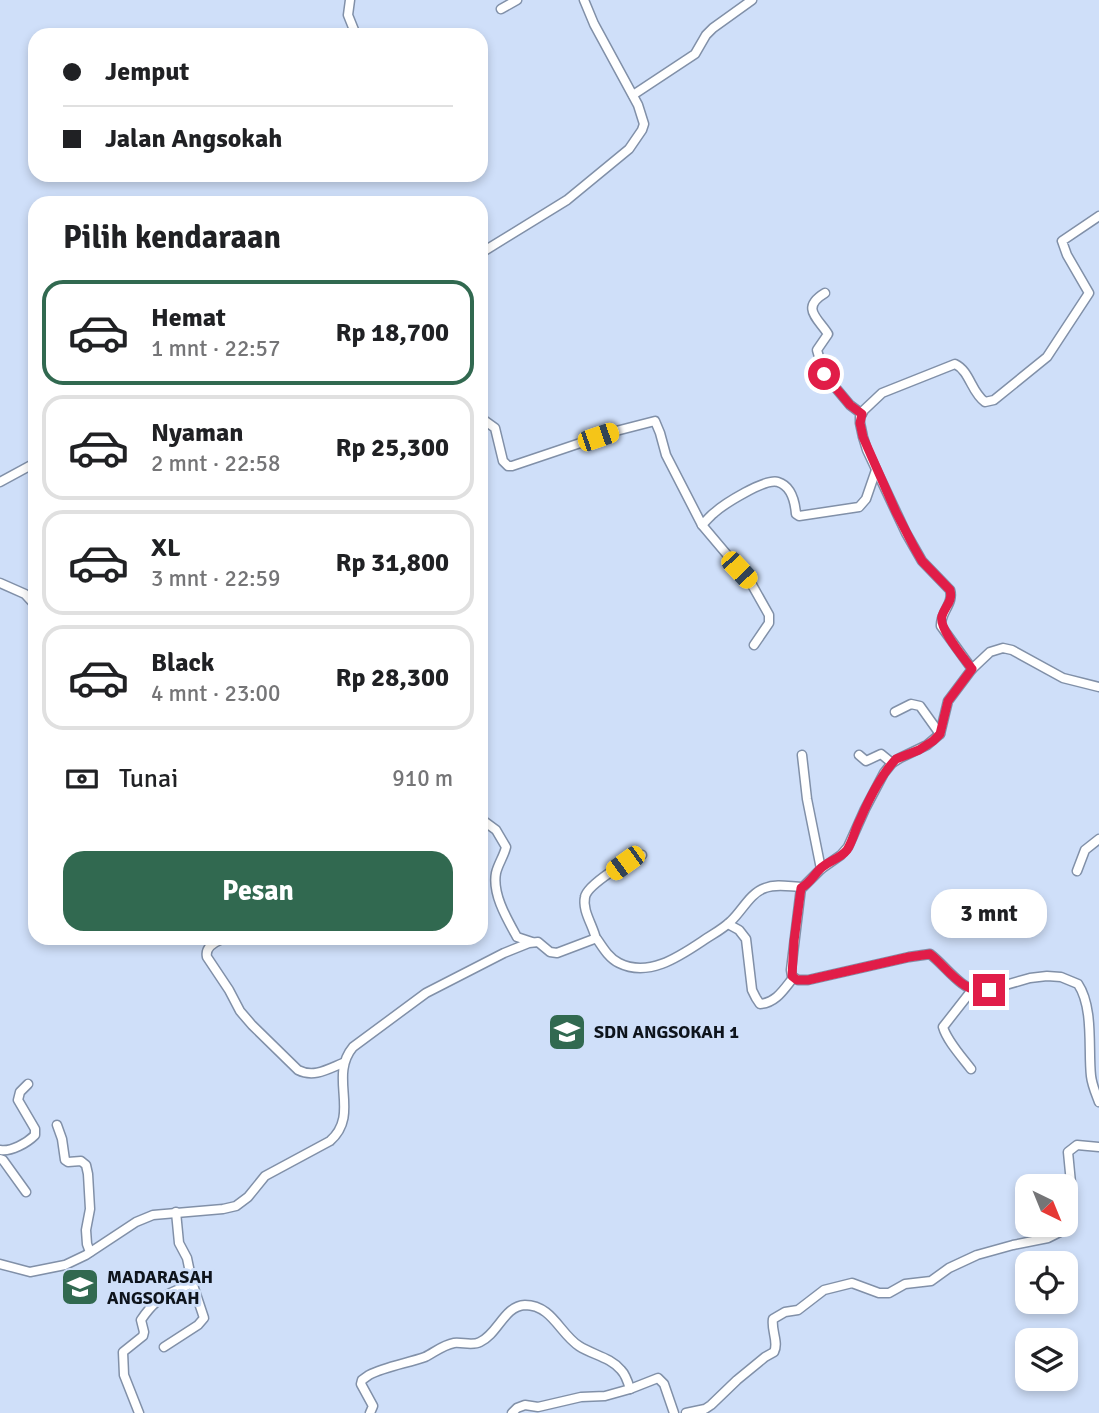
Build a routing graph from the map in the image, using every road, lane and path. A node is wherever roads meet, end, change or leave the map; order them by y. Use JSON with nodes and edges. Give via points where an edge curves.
{"nodes":[{"id":1,"x":350,"y":0,"type":"edge"},
{"id":2,"x":517,"y":0,"type":"edge"},
{"id":3,"x":584,"y":0,"type":"edge"},
{"id":4,"x":752,"y":0,"type":"edge"},
{"id":5,"x":501,"y":9,"type":"dead end"},
{"id":6,"x":353,"y":28,"type":"edge"},
{"id":7,"x":633,"y":95,"type":"junction"},
{"id":8,"x":1099,"y":216,"type":"edge"},
{"id":9,"x":488,"y":249,"type":"edge"},
{"id":10,"x":825,"y":293,"type":"dead end"},
{"id":11,"x":862,"y":414,"type":"junction"},
{"id":12,"x":488,"y":423,"type":"edge"},
{"id":13,"x":28,"y":467,"type":"edge"},
{"id":14,"x":876,"y":470,"type":"junction"},
{"id":15,"x":0,"y":482,"type":"edge"},
{"id":16,"x":702,"y":525,"type":"junction"},
{"id":17,"x":0,"y":583,"type":"edge"},
{"id":18,"x":28,"y":597,"type":"edge"},
{"id":19,"x":754,"y":645,"type":"dead end"},
{"id":20,"x":972,"y":669,"type":"junction"},
{"id":21,"x":1099,"y":687,"type":"edge"},
{"id":22,"x":895,"y":712,"type":"dead end"},
{"id":23,"x":940,"y":734,"type":"junction"},
{"id":24,"x":802,"y":755,"type":"dead end"},
{"id":25,"x":859,"y":755,"type":"dead end"},
{"id":26,"x":892,"y":763,"type":"junction"},
{"id":27,"x":488,"y":825,"type":"edge"},
{"id":28,"x":1099,"y":839,"type":"edge"},
{"id":29,"x":642,"y":855,"type":"dead end"},
{"id":30,"x":821,"y":869,"type":"junction"},
{"id":31,"x":1077,"y":871,"type":"dead end"},
{"id":32,"x":801,"y":888,"type":"junction"},
{"id":33,"x":728,"y":924,"type":"junction"},
{"id":34,"x":596,"y":939,"type":"junction"},
{"id":35,"x":531,"y":942,"type":"junction"},
{"id":36,"x":212,"y":945,"type":"edge"},
{"id":37,"x":793,"y":978,"type":"junction"},
{"id":38,"x":972,"y":989,"type":"junction"},
{"id":39,"x":344,"y":1063,"type":"junction"},
{"id":40,"x":971,"y":1069,"type":"dead end"},
{"id":41,"x":28,"y":1084,"type":"dead end"},
{"id":42,"x":1098,"y":1099,"type":"edge"},
{"id":43,"x":57,"y":1125,"type":"dead end"},
{"id":44,"x":1099,"y":1147,"type":"edge"},
{"id":45,"x":0,"y":1150,"type":"edge"},
{"id":46,"x":0,"y":1159,"type":"edge"},
{"id":47,"x":1070,"y":1174,"type":"edge"},
{"id":48,"x":26,"y":1192,"type":"dead end"},
{"id":49,"x":176,"y":1212,"type":"junction"},
{"id":50,"x":1050,"y":1237,"type":"edge"},
{"id":51,"x":90,"y":1252,"type":"junction"},
{"id":52,"x":0,"y":1264,"type":"edge"},
{"id":53,"x":192,"y":1282,"type":"junction"},
{"id":54,"x":164,"y":1347,"type":"dead end"},
{"id":55,"x":630,"y":1389,"type":"junction"},
{"id":56,"x":706,"y":1411,"type":"edge"},
{"id":57,"x":138,"y":1413,"type":"edge"},
{"id":58,"x":370,"y":1413,"type":"edge"},
{"id":59,"x":512,"y":1413,"type":"edge"},
{"id":60,"x":674,"y":1413,"type":"edge"},
{"id":61,"x":686,"y":1413,"type":"edge"}],
"edges":[{"from":1,"to":6,"type":"street"},
{"from":2,"to":5,"type":"street"},
{"from":3,"to":7,"type":"street"},
{"from":4,"to":7,"type":"street","via":[[713,28],[695,54]]},
{"from":7,"to":9,"type":"street","via":[[644,124],[629,149],[568,200]]},
{"from":8,"to":11,"type":"street","via":[[1062,241],[1089,293],[1047,358],[994,400],[978,398],[955,364],[882,393]]},
{"from":10,"to":11,"type":"street","via":[[812,304],[817,321],[828,334],[817,350],[821,369]]},
{"from":11,"to":14,"type":"street","via":[[863,437]]},
{"from":12,"to":16,"type":"street","via":[[495,428],[503,461],[512,466],[655,421],[666,456]]},
{"from":13,"to":15,"type":"street"},
{"from":14,"to":16,"type":"street","via":[[859,507],[799,516],[791,494],[776,481],[730,502]]},
{"from":14,"to":20,"type":"street","via":[[922,561],[950,590],[942,626]]},
{"from":16,"to":19,"type":"street","via":[[751,583],[769,615]]},
{"from":17,"to":18,"type":"street"},
{"from":20,"to":21,"type":"street","via":[[994,650],[1007,649],[1063,678]]},
{"from":20,"to":23,"type":"street","via":[[948,701]]},
{"from":22,"to":23,"type":"street","via":[[911,704],[920,706]]},
{"from":23,"to":26,"type":"street"},
{"from":24,"to":30,"type":"street"},
{"from":25,"to":26,"type":"street","via":[[866,761],[881,754]]},
{"from":26,"to":30,"type":"street","via":[[848,847]]},
{"from":27,"to":35,"type":"street","via":[[506,846],[495,882],[501,902],[517,937]]},
{"from":28,"to":31,"type":"street","via":[[1085,850]]},
{"from":29,"to":34,"type":"street","via":[[585,894]]},
{"from":30,"to":32,"type":"street"},
{"from":32,"to":33,"type":"street","via":[[762,889]]},
{"from":32,"to":37,"type":"street"},
{"from":33,"to":34,"type":"street","via":[[676,958],[638,968],[615,960]]},
{"from":33,"to":37,"type":"street","via":[[746,939],[752,990],[760,1004],[780,995]]},
{"from":34,"to":35,"type":"street","via":[[557,953]]},
{"from":35,"to":39,"type":"street","via":[[426,993],[361,1040]]},
{"from":36,"to":39,"type":"street","via":[[207,957],[240,1011],[298,1070],[316,1073]]},
{"from":37,"to":38,"type":"street","via":[[808,980],[930,954]]},
{"from":38,"to":40,"type":"street","via":[[943,1027]]},
{"from":38,"to":42,"type":"street","via":[[981,992],[1054,975],[1078,984],[1090,1028],[1090,1073]]},
{"from":39,"to":49,"type":"street","via":[[344,1118],[333,1139],[265,1176],[236,1206]]},
{"from":41,"to":45,"type":"street","via":[[18,1100],[35,1135],[8,1151]]},
{"from":43,"to":51,"type":"street","via":[[66,1162],[81,1160],[87,1168]]},
{"from":44,"to":47,"type":"street","via":[[1077,1145],[1069,1152]]},
{"from":46,"to":48,"type":"street"},
{"from":49,"to":51,"type":"street","via":[[136,1222]]},
{"from":49,"to":53,"type":"street","via":[[179,1243]]},
{"from":50,"to":56,"type":"street","via":[[977,1255],[932,1281],[902,1285],[889,1293],[852,1283],[824,1290],[798,1310],[775,1318],[775,1352]]},
{"from":51,"to":52,"type":"street","via":[[65,1265],[35,1272]]},
{"from":53,"to":54,"type":"street","via":[[204,1318]]},
{"from":53,"to":57,"type":"street","via":[[149,1308],[141,1320],[143,1336],[123,1352],[124,1375]]},
{"from":55,"to":58,"type":"street","via":[[615,1364],[579,1346],[551,1316],[525,1305],[514,1309],[481,1342],[453,1343],[369,1375],[361,1384],[373,1406]]},
{"from":55,"to":59,"type":"street","via":[[538,1407],[525,1405]]},
{"from":55,"to":60,"type":"street","via":[[660,1379]]},
{"from":56,"to":61,"type":"street"}]}
